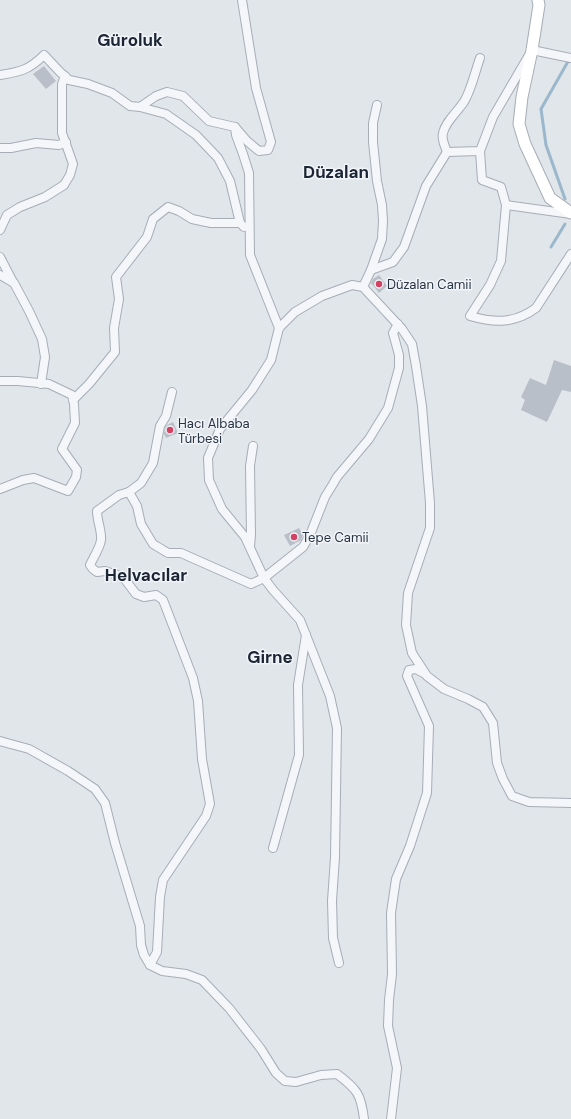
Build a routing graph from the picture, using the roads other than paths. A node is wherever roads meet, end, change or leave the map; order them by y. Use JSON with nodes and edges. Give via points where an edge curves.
{"nodes":[{"id":1,"x":242,"y":0,"type":"edge"},
{"id":2,"x":538,"y":0,"type":"edge"},
{"id":3,"x":532,"y":50,"type":"junction"},
{"id":4,"x":480,"y":58,"type":"dead end"},
{"id":5,"x":571,"y":58,"type":"edge"},
{"id":6,"x":0,"y":75,"type":"edge"},
{"id":7,"x":65,"y":76,"type":"junction"},
{"id":8,"x":377,"y":105,"type":"dead end"},
{"id":9,"x":140,"y":106,"type":"junction"},
{"id":10,"x":235,"y":127,"type":"junction"},
{"id":11,"x":66,"y":142,"type":"junction"},
{"id":12,"x":0,"y":148,"type":"edge"},
{"id":13,"x":480,"y":151,"type":"junction"},
{"id":14,"x":447,"y":152,"type":"junction"},
{"id":15,"x":506,"y":205,"type":"junction"},
{"id":16,"x":571,"y":214,"type":"edge"},
{"id":17,"x":240,"y":223,"type":"junction"},
{"id":18,"x":0,"y":229,"type":"edge"},
{"id":19,"x":249,"y":234,"type":"junction"},
{"id":20,"x":0,"y":238,"type":"edge"},
{"id":21,"x":571,"y":254,"type":"edge"},
{"id":22,"x":0,"y":257,"type":"edge"},
{"id":23,"x":371,"y":270,"type":"junction"},
{"id":24,"x":0,"y":275,"type":"edge"},
{"id":25,"x":14,"y":283,"type":"junction"},
{"id":26,"x":363,"y":286,"type":"junction"},
{"id":27,"x":398,"y":324,"type":"junction"},
{"id":28,"x":279,"y":328,"type":"junction"},
{"id":29,"x":0,"y":381,"type":"edge"},
{"id":30,"x":41,"y":384,"type":"junction"},
{"id":31,"x":172,"y":392,"type":"dead end"},
{"id":32,"x":73,"y":400,"type":"junction"},
{"id":33,"x":253,"y":446,"type":"dead end"},
{"id":34,"x":0,"y":489,"type":"edge"},
{"id":35,"x":129,"y":492,"type":"junction"},
{"id":36,"x":250,"y":546,"type":"junction"},
{"id":37,"x":264,"y":578,"type":"junction"},
{"id":38,"x":306,"y":635,"type":"junction"},
{"id":39,"x":427,"y":676,"type":"junction"},
{"id":40,"x":0,"y":741,"type":"edge"},
{"id":41,"x":571,"y":803,"type":"edge"},
{"id":42,"x":273,"y":848,"type":"dead end"},
{"id":43,"x":338,"y":963,"type":"dead end"},
{"id":44,"x":150,"y":965,"type":"junction"},
{"id":45,"x":364,"y":1119,"type":"edge"},
{"id":46,"x":391,"y":1119,"type":"edge"}],
"edges":[{"from":1,"to":10,"type":"street","via":[[256,88],[271,142],[268,150],[259,151]]},
{"from":2,"to":3,"type":"street"},
{"from":3,"to":5,"type":"street"},
{"from":3,"to":13,"type":"street","via":[[493,116]]},
{"from":3,"to":16,"type":"street","via":[[519,124],[525,144],[550,198]]},
{"from":4,"to":14,"type":"street","via":[[465,101],[443,133]]},
{"from":6,"to":7,"type":"street","via":[[22,71],[44,54]]},
{"from":7,"to":9,"type":"street","via":[[70,80],[112,93],[130,106]]},
{"from":7,"to":11,"type":"street","via":[[62,84],[62,133]]},
{"from":8,"to":23,"type":"street","via":[[373,123],[373,142],[383,221],[382,239]]},
{"from":9,"to":10,"type":"street","via":[[167,92],[183,96],[209,121]]},
{"from":9,"to":17,"type":"street","via":[[166,114],[196,135],[218,158],[230,181]]},
{"from":10,"to":19,"type":"street","via":[[248,173]]},
{"from":11,"to":12,"type":"street"},
{"from":11,"to":18,"type":"street","via":[[73,164],[64,185],[7,215]]},
{"from":13,"to":14,"type":"street"},
{"from":13,"to":15,"type":"street","via":[[482,180],[502,187]]},
{"from":14,"to":23,"type":"street","via":[[426,186],[404,247],[393,262]]},
{"from":15,"to":16,"type":"street"},
{"from":15,"to":21,"type":"street","via":[[501,260],[490,285],[470,316],[496,322],[510,320],[536,308]]},
{"from":17,"to":19,"type":"street"},
{"from":17,"to":32,"type":"street","via":[[192,220],[168,207],[153,219],[147,237],[116,278],[119,299],[114,328],[115,352]]},
{"from":18,"to":20,"type":"street"},
{"from":19,"to":28,"type":"street","via":[[250,255]]},
{"from":22,"to":25,"type":"street"},
{"from":23,"to":26,"type":"street"},
{"from":24,"to":25,"type":"street"},
{"from":25,"to":30,"type":"street","via":[[42,339],[45,357]]},
{"from":26,"to":27,"type":"street"},
{"from":26,"to":28,"type":"street","via":[[352,285],[322,296],[296,312]]},
{"from":27,"to":37,"type":"street","via":[[393,332],[399,368],[388,408],[369,439],[335,480],[302,547]]},
{"from":27,"to":39,"type":"street","via":[[412,344],[422,406],[430,496],[430,528],[408,593],[406,625],[412,653]]},
{"from":28,"to":36,"type":"street","via":[[271,360],[252,390],[220,429],[208,458],[209,480],[222,509],[245,536]]},
{"from":29,"to":30,"type":"street"},
{"from":30,"to":32,"type":"street","via":[[49,384],[72,396]]},
{"from":31,"to":35,"type":"street","via":[[166,416],[160,426],[153,463],[141,483]]},
{"from":32,"to":34,"type":"street","via":[[75,423],[62,449],[77,470],[68,491],[34,478]]},
{"from":33,"to":36,"type":"street","via":[[250,466]]},
{"from":35,"to":37,"type":"street","via":[[137,506],[140,524],[153,544],[168,553],[181,553],[251,584]]},
{"from":35,"to":44,"type":"street","via":[[119,495],[97,511],[101,541],[90,565],[97,572],[106,571],[123,577],[136,594],[144,597],[156,595],[163,600],[193,678],[210,804],[206,816],[163,880],[157,952]]},
{"from":36,"to":37,"type":"street"},
{"from":37,"to":38,"type":"street","via":[[300,620]]},
{"from":38,"to":42,"type":"street","via":[[298,685],[298,755]]},
{"from":38,"to":43,"type":"street","via":[[330,696],[337,728],[332,901]]},
{"from":39,"to":41,"type":"street","via":[[444,689],[483,707],[493,723],[497,763],[512,796],[529,802]]},
{"from":39,"to":46,"type":"street","via":[[416,669],[409,670],[406,676],[429,726],[427,793],[410,846],[396,878],[391,913],[392,974],[388,1026],[397,1068]]},
{"from":40,"to":44,"type":"street","via":[[29,749],[68,771],[95,789],[105,803],[114,843],[140,926],[141,945]]},
{"from":44,"to":45,"type":"street","via":[[162,971],[186,974],[202,980],[229,1008],[276,1073],[285,1081],[296,1082],[321,1075],[337,1074],[353,1086],[362,1102]]}]}
